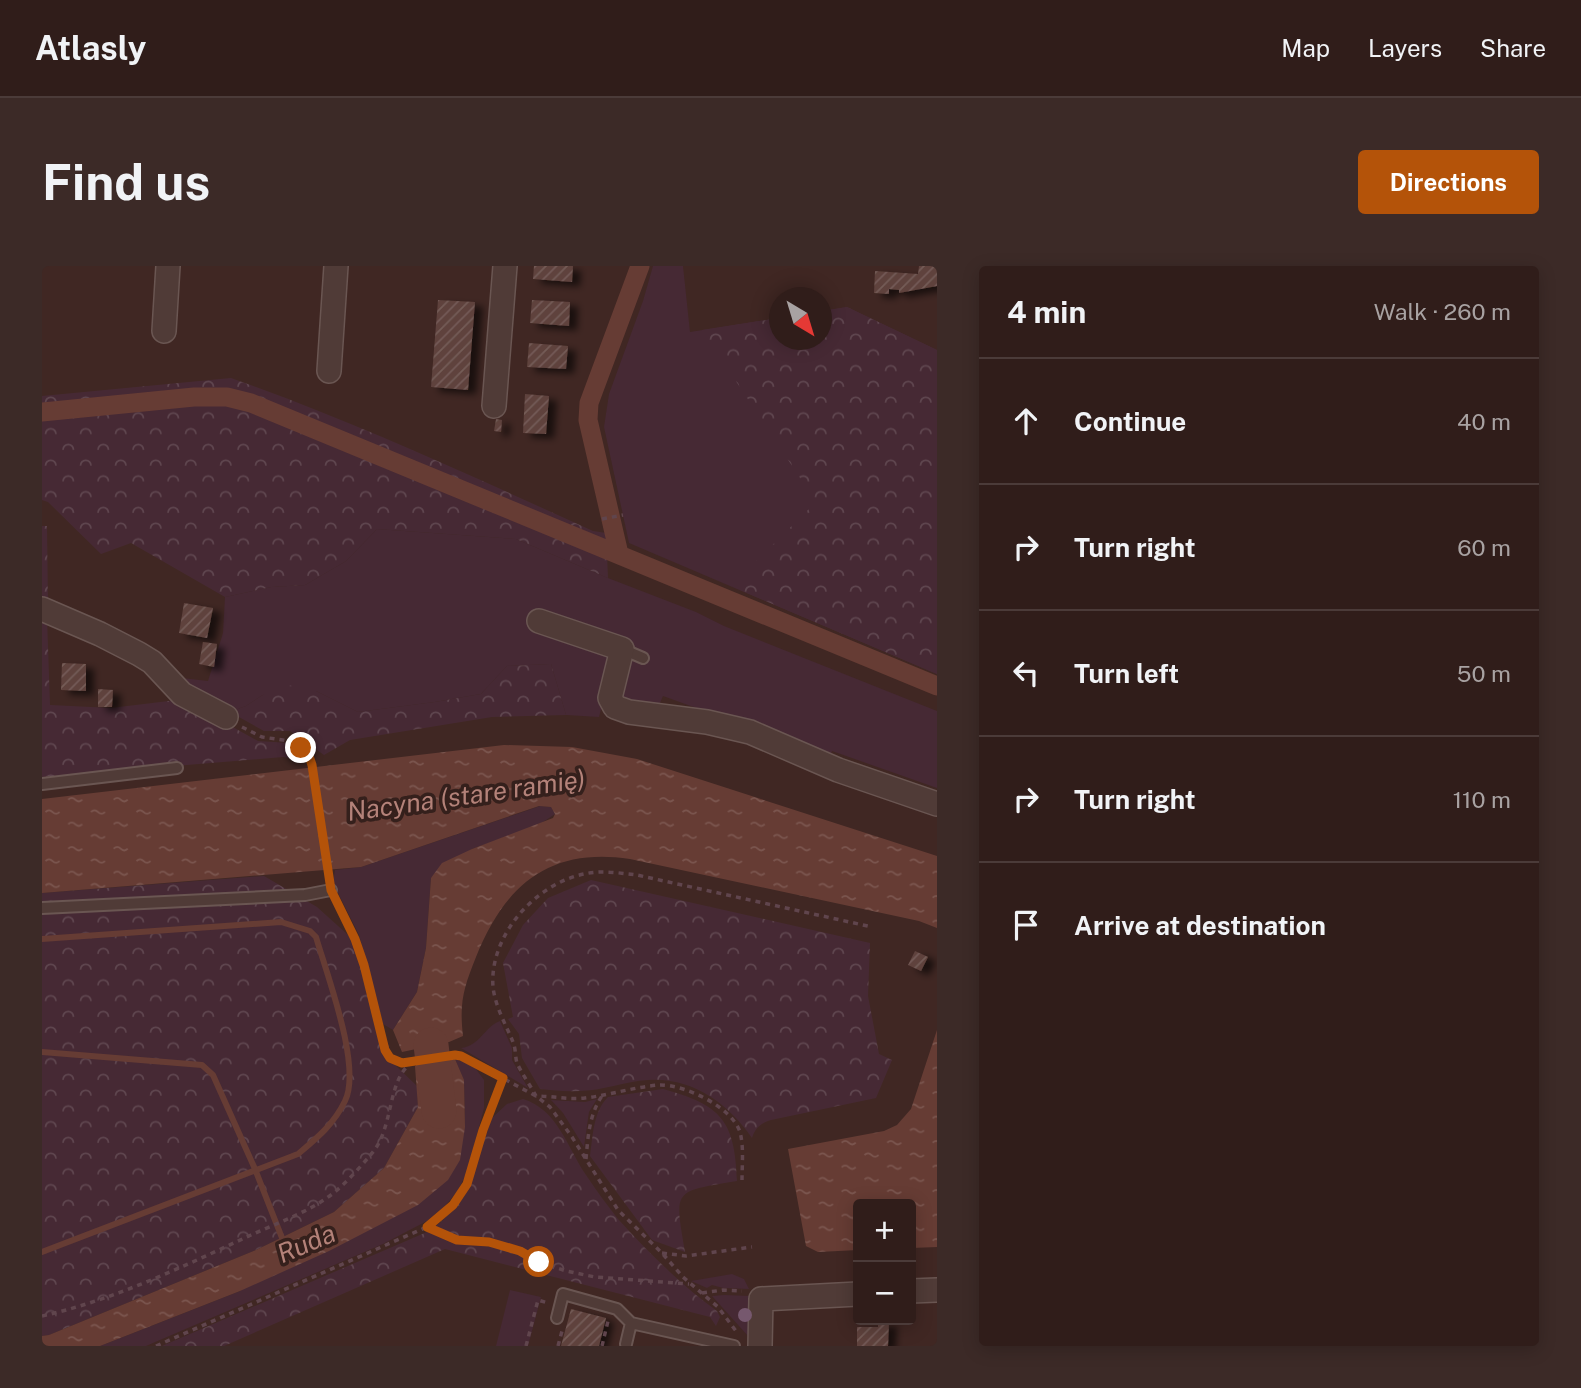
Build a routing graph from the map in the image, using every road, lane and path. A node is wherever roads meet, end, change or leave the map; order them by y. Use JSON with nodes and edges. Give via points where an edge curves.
{"nodes":[{"id":1,"x":168,"y":266,"type":"edge"},
{"id":2,"x":336,"y":266,"type":"edge"},
{"id":3,"x":505,"y":266,"type":"edge"},
{"id":4,"x":164,"y":331,"type":"dead end"},
{"id":5,"x":329,"y":371,"type":"dead end"},
{"id":6,"x":494,"y":405,"type":"dead end"},
{"id":7,"x":622,"y":515,"type":"dead end"},
{"id":8,"x":603,"y":519,"type":"dead end"},
{"id":9,"x":42,"y":609,"type":"edge"},
{"id":10,"x":539,"y":621,"type":"dead end"},
{"id":11,"x":226,"y":717,"type":"dead end"},
{"id":12,"x":261,"y":737,"type":"dead end"},
{"id":13,"x":177,"y":768,"type":"dead end"},
{"id":14,"x":42,"y":784,"type":"edge"},
{"id":15,"x":937,"y":804,"type":"edge"},
{"id":16,"x":331,"y":890,"type":"junction"},
{"id":17,"x":42,"y":908,"type":"edge"},
{"id":18,"x":872,"y":927,"type":"dead end"},
{"id":19,"x":413,"y":1063,"type":"junction"},
{"id":20,"x":503,"y":1078,"type":"junction"},
{"id":21,"x":603,"y":1095,"type":"junction"},
{"id":22,"x":536,"y":1096,"type":"junction"},
{"id":23,"x":586,"y":1160,"type":"junction"},
{"id":24,"x":742,"y":1180,"type":"dead end"},
{"id":25,"x":427,"y":1227,"type":"junction"},
{"id":26,"x":752,"y":1247,"type":"dead end"},
{"id":27,"x":662,"y":1253,"type":"junction"},
{"id":28,"x":691,"y":1285,"type":"junction"},
{"id":29,"x":937,"y":1290,"type":"edge"},
{"id":30,"x":916,"y":1291,"type":"edge"},
{"id":31,"x":702,"y":1293,"type":"junction"},
{"id":32,"x":853,"y":1294,"type":"edge"},
{"id":33,"x":761,"y":1299,"type":"junction"},
{"id":34,"x":560,"y":1306,"type":"junction"},
{"id":35,"x":611,"y":1307,"type":"junction"},
{"id":36,"x":42,"y":1316,"type":"edge"},
{"id":37,"x":556,"y":1318,"type":"dead end"},
{"id":38,"x":631,"y":1323,"type":"junction"},
{"id":39,"x":562,"y":1331,"type":"dead end"},
{"id":40,"x":626,"y":1344,"type":"dead end"},
{"id":41,"x":745,"y":1344,"type":"edge"},
{"id":42,"x":156,"y":1346,"type":"edge"},
{"id":43,"x":526,"y":1346,"type":"edge"},
{"id":44,"x":558,"y":1346,"type":"edge"},
{"id":45,"x":602,"y":1346,"type":"edge"}],
"edges":[{"from":1,"to":4,"type":"street"},
{"from":2,"to":5,"type":"street"},
{"from":3,"to":6,"type":"street"},
{"from":7,"to":8,"type":"path"},
{"from":9,"to":11,"type":"street","via":[[139,654],[182,694]]},
{"from":10,"to":15,"type":"street","via":[[633,654],[610,698],[618,709],[742,730]]},
{"from":12,"to":16,"type":"path","via":[[289,741],[306,752],[312,765]]},
{"from":13,"to":14,"type":"lane"},
{"from":16,"to":17,"type":"lane"},
{"from":16,"to":19,"type":"path","via":[[364,965],[385,1050],[397,1063]]},
{"from":18,"to":22,"type":"path","via":[[637,875],[582,874],[555,885],[515,920],[493,974],[495,998],[516,1061]]},
{"from":19,"to":20,"type":"path","via":[[455,1055]]},
{"from":19,"to":36,"type":"path","via":[[398,1077],[387,1125],[375,1150],[336,1191],[268,1227],[97,1301]]},
{"from":20,"to":22,"type":"path"},
{"from":20,"to":25,"type":"path","via":[[467,1184],[453,1205]]},
{"from":21,"to":22,"type":"path","via":[[572,1099]]},
{"from":21,"to":23,"type":"path","via":[[591,1120]]},
{"from":21,"to":24,"type":"path","via":[[666,1086],[704,1097],[739,1130]]},
{"from":22,"to":23,"type":"path","via":[[550,1107]]},
{"from":23,"to":27,"type":"path","via":[[618,1210]]},
{"from":25,"to":28,"type":"path","via":[[457,1240],[489,1242],[520,1251],[566,1271]]},
{"from":25,"to":42,"type":"path"},
{"from":26,"to":27,"type":"path","via":[[686,1256]]},
{"from":27,"to":28,"type":"path"},
{"from":28,"to":31,"type":"path"},
{"from":29,"to":30,"type":"street"},
{"from":31,"to":33,"type":"path","via":[[750,1292]]},
{"from":31,"to":41,"type":"path"},
{"from":32,"to":33,"type":"street"},
{"from":33,"to":41,"type":"street"},
{"from":34,"to":35,"type":"lane","via":[[563,1294]]},
{"from":34,"to":37,"type":"lane"},
{"from":34,"to":43,"type":"path","via":[[538,1300]]},
{"from":35,"to":38,"type":"lane"},
{"from":35,"to":45,"type":"path"},
{"from":38,"to":40,"type":"lane"},
{"from":38,"to":41,"type":"lane"},
{"from":39,"to":44,"type":"path"}]}
